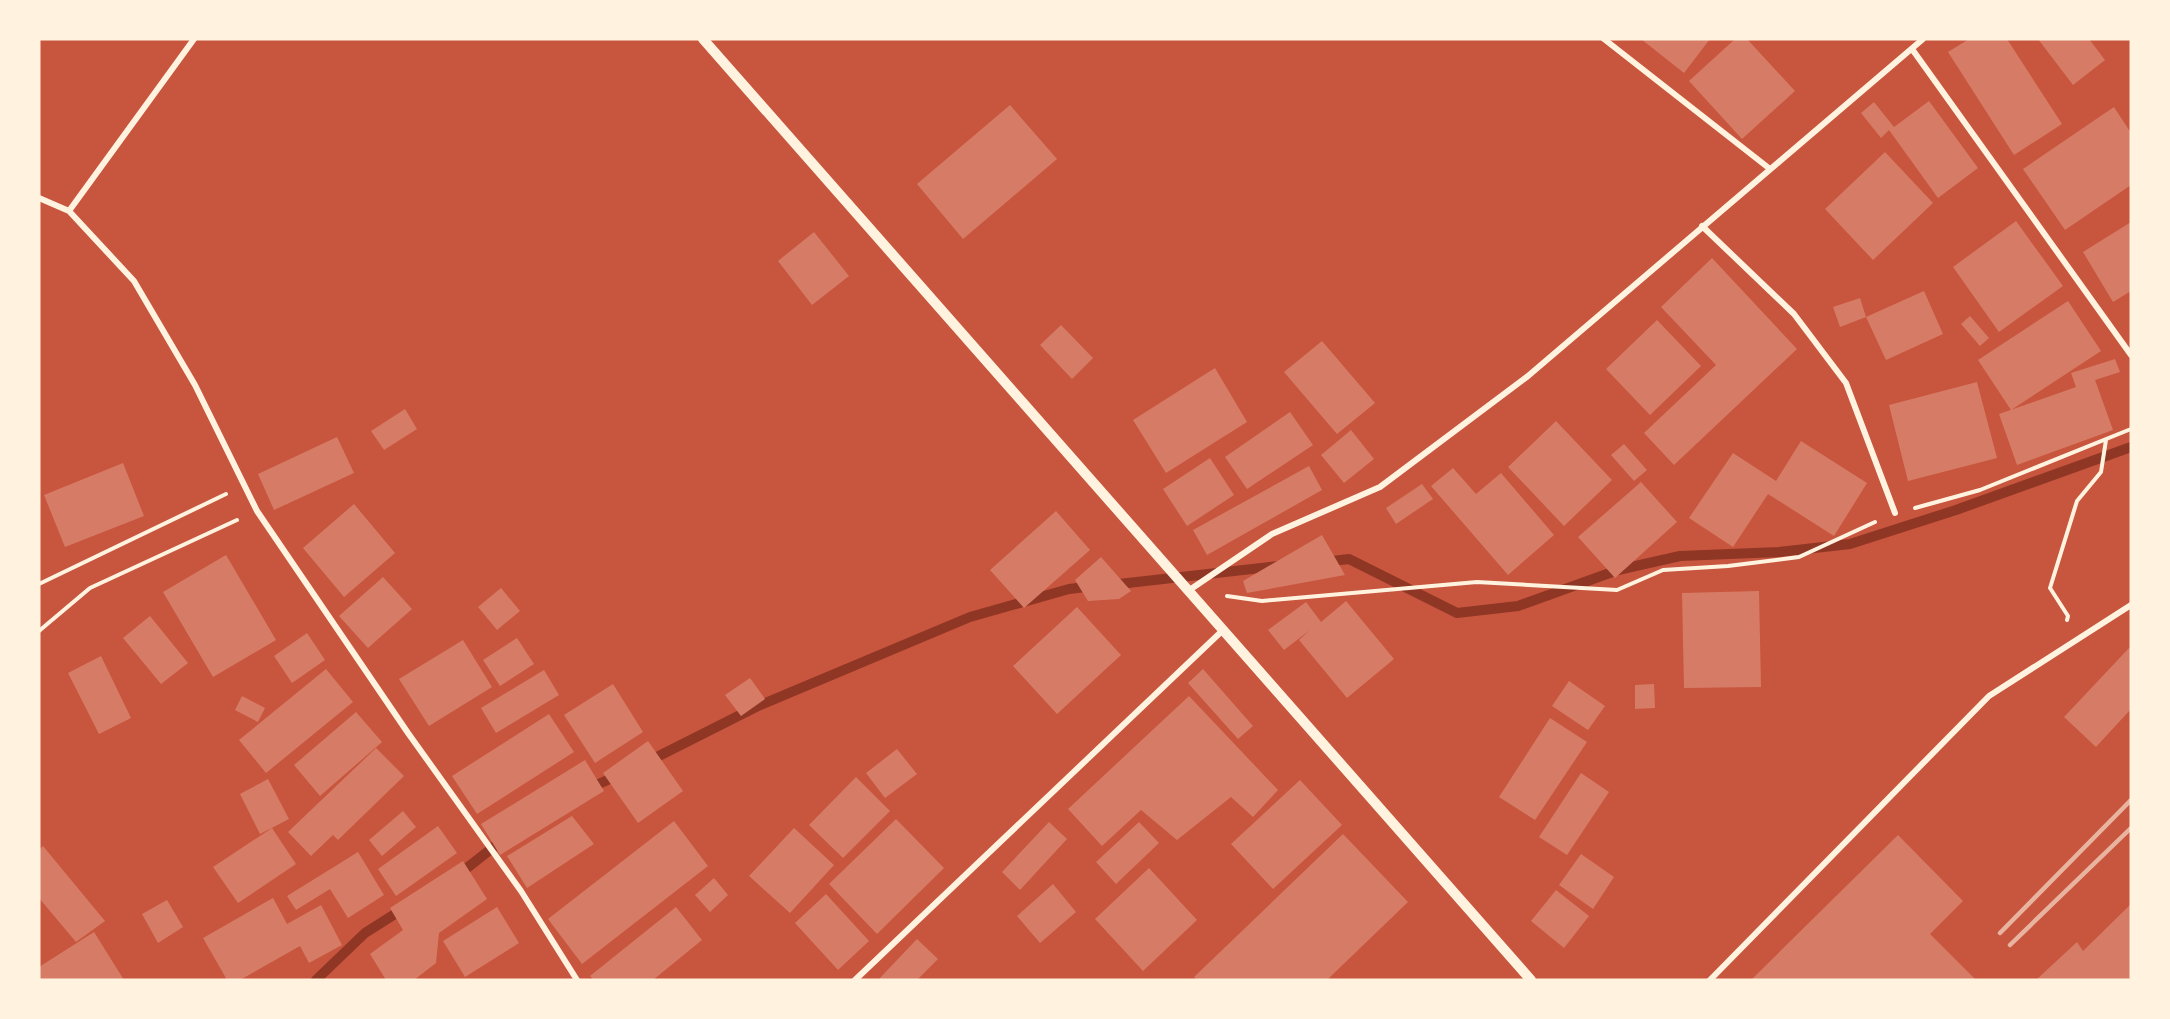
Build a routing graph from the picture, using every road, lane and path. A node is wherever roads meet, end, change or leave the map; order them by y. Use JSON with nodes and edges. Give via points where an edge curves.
{"nodes":[{"id":1,"x":194,"y":39,"type":"edge"},
{"id":2,"x":703,"y":39,"type":"edge"},
{"id":3,"x":1604,"y":39,"type":"edge"},
{"id":4,"x":1923,"y":39,"type":"edge"},
{"id":5,"x":1912,"y":48,"type":"junction"},
{"id":6,"x":1770,"y":169,"type":"junction"},
{"id":7,"x":39,"y":198,"type":"edge"},
{"id":8,"x":69,"y":212,"type":"junction"},
{"id":9,"x":1702,"y":226,"type":"junction"},
{"id":10,"x":2131,"y":355,"type":"edge"},
{"id":11,"x":2131,"y":429,"type":"edge"},
{"id":12,"x":2106,"y":439,"type":"junction"},
{"id":13,"x":243,"y":486,"type":"junction"},
{"id":14,"x":257,"y":511,"type":"junction"},
{"id":15,"x":1895,"y":513,"type":"junction"},
{"id":16,"x":39,"y":584,"type":"edge"},
{"id":17,"x":1187,"y":591,"type":"junction"},
{"id":18,"x":2131,"y":605,"type":"edge"},
{"id":19,"x":39,"y":631,"type":"edge"},
{"id":20,"x":1222,"y":631,"type":"junction"},
{"id":21,"x":2051,"y":657,"type":"junction"},
{"id":22,"x":577,"y":980,"type":"edge"},
{"id":23,"x":855,"y":980,"type":"edge"},
{"id":24,"x":1531,"y":980,"type":"edge"},
{"id":25,"x":1710,"y":980,"type":"edge"}],
"edges":[{"from":1,"to":8,"type":"street"},
{"from":2,"to":17,"type":"street"},
{"from":3,"to":6,"type":"street"},
{"from":4,"to":5,"type":"street"},
{"from":5,"to":6,"type":"street"},
{"from":5,"to":10,"type":"street"},
{"from":6,"to":9,"type":"street"},
{"from":7,"to":8,"type":"street"},
{"from":8,"to":13,"type":"street","via":[[134,281],[195,385]]},
{"from":9,"to":15,"type":"street","via":[[1794,314],[1846,383]]},
{"from":9,"to":17,"type":"street","via":[[1528,376],[1380,487],[1272,534]]},
{"from":11,"to":12,"type":"path"},
{"from":12,"to":15,"type":"path","via":[[1980,490]]},
{"from":12,"to":21,"type":"path","via":[[2101,472],[2077,501],[2050,588],[2068,616]]},
{"from":13,"to":14,"type":"street"},
{"from":13,"to":16,"type":"path"},
{"from":14,"to":19,"type":"path","via":[[90,588]]},
{"from":14,"to":22,"type":"street","via":[[521,891]]},
{"from":15,"to":17,"type":"path","via":[[1799,557],[1663,570],[1617,590],[1477,582],[1262,601]]},
{"from":17,"to":20,"type":"street"},
{"from":18,"to":21,"type":"street"},
{"from":20,"to":23,"type":"street"},
{"from":20,"to":24,"type":"street"},
{"from":21,"to":25,"type":"street","via":[[1989,696]]}]}
